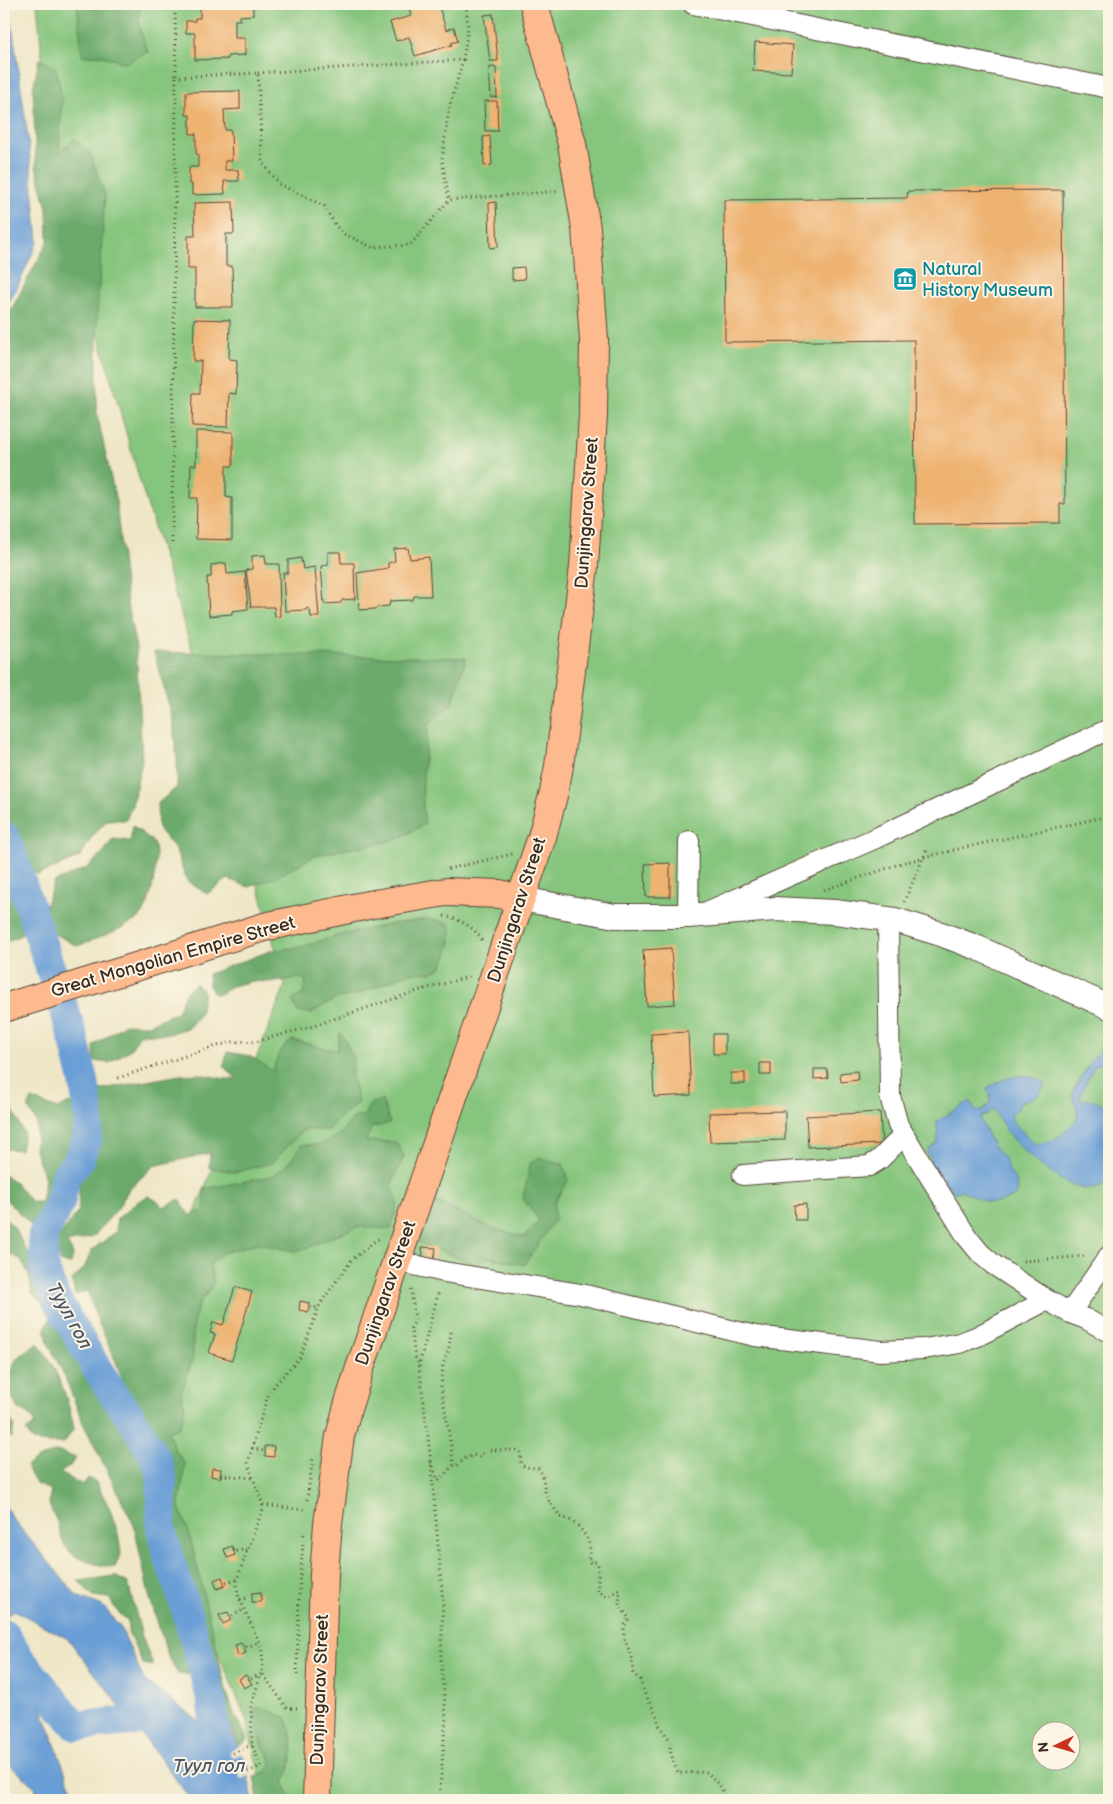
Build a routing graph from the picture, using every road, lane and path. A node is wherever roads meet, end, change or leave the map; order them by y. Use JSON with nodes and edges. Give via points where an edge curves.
{"nodes":[{"id":1,"x":175,"y":4,"type":"edge"},
{"id":2,"x":466,"y":4,"type":"edge"},
{"id":3,"x":534,"y":4,"type":"edge"},
{"id":4,"x":693,"y":4,"type":"edge"},
{"id":5,"x":463,"y":60,"type":"junction"},
{"id":6,"x":258,"y":73,"type":"junction"},
{"id":7,"x":176,"y":77,"type":"junction"},
{"id":8,"x":1109,"y":88,"type":"edge"},
{"id":9,"x":580,"y":190,"type":"junction"},
{"id":10,"x":449,"y":200,"type":"junction"},
{"id":11,"x":172,"y":543,"type":"dead end"},
{"id":12,"x":1109,"y":729,"type":"edge"},
{"id":13,"x":1109,"y":816,"type":"edge"},
{"id":14,"x":689,"y":841,"type":"dead end"},
{"id":15,"x":928,"y":847,"type":"dead end"},
{"id":16,"x":924,"y":857,"type":"junction"},
{"id":17,"x":818,"y":892,"type":"dead end"},
{"id":18,"x":521,"y":899,"type":"junction"},
{"id":19,"x":438,"y":915,"type":"dead end"},
{"id":20,"x":694,"y":915,"type":"junction"},
{"id":21,"x":892,"y":920,"type":"junction"},
{"id":22,"x":493,"y":961,"type":"junction"},
{"id":23,"x":1105,"y":1005,"type":"edge"},
{"id":24,"x":4,"y":1008,"type":"edge"},
{"id":25,"x":118,"y":1078,"type":"dead end"},
{"id":26,"x":904,"y":1135,"type":"junction"},
{"id":27,"x":743,"y":1175,"type":"dead end"},
{"id":28,"x":402,"y":1255,"type":"junction"},
{"id":29,"x":1100,"y":1256,"type":"edge"},
{"id":30,"x":994,"y":1264,"type":"junction"},
{"id":31,"x":444,"y":1272,"type":"junction"},
{"id":32,"x":1047,"y":1300,"type":"junction"},
{"id":33,"x":310,"y":1307,"type":"dead end"},
{"id":34,"x":318,"y":1308,"type":"junction"},
{"id":35,"x":1070,"y":1313,"type":"junction"},
{"id":36,"x":451,"y":1332,"type":"dead end"},
{"id":37,"x":1109,"y":1332,"type":"edge"},
{"id":38,"x":419,"y":1365,"type":"junction"},
{"id":39,"x":252,"y":1448,"type":"junction"},
{"id":40,"x":263,"y":1451,"type":"dead end"},
{"id":41,"x":431,"y":1462,"type":"junction"},
{"id":42,"x":454,"y":1465,"type":"junction"},
{"id":43,"x":222,"y":1475,"type":"dead end"},
{"id":44,"x":253,"y":1478,"type":"junction"},
{"id":45,"x":263,"y":1506,"type":"junction"},
{"id":46,"x":306,"y":1510,"type":"dead end"},
{"id":47,"x":248,"y":1549,"type":"junction"},
{"id":48,"x":236,"y":1551,"type":"dead end"},
{"id":49,"x":237,"y":1579,"type":"junction"},
{"id":50,"x":226,"y":1582,"type":"dead end"},
{"id":51,"x":249,"y":1598,"type":"dead end"},
{"id":52,"x":240,"y":1599,"type":"junction"},
{"id":53,"x":245,"y":1609,"type":"junction"},
{"id":54,"x":232,"y":1616,"type":"dead end"},
{"id":55,"x":260,"y":1642,"type":"junction"},
{"id":56,"x":246,"y":1647,"type":"dead end"},
{"id":57,"x":262,"y":1674,"type":"junction"},
{"id":58,"x":251,"y":1679,"type":"dead end"},
{"id":59,"x":297,"y":1709,"type":"dead end"},
{"id":60,"x":252,"y":1745,"type":"junction"},
{"id":61,"x":233,"y":1753,"type":"dead end"},
{"id":62,"x":243,"y":1774,"type":"dead end"},
{"id":63,"x":317,"y":1800,"type":"edge"},
{"id":64,"x":439,"y":1800,"type":"edge"},
{"id":65,"x":726,"y":1800,"type":"edge"}],
"edges":[{"from":1,"to":7,"type":"path"},
{"from":2,"to":5,"type":"path","via":[[468,28]]},
{"from":3,"to":9,"type":"main road","name":"Dunjingarav Street","via":[[572,144]]},
{"from":4,"to":8,"type":"street"},
{"from":5,"to":6,"type":"path"},
{"from":5,"to":10,"type":"path","via":[[449,109],[442,160]]},
{"from":6,"to":7,"type":"path"},
{"from":6,"to":10,"type":"path","via":[[262,162],[279,184],[324,206],[344,234],[372,247],[410,245]]},
{"from":7,"to":11,"type":"path"},
{"from":9,"to":10,"type":"path"},
{"from":9,"to":18,"type":"main road","name":"Dunjingarav Street","via":[[586,228],[595,365],[584,567],[559,766],[542,837]]},
{"from":12,"to":20,"type":"street","via":[[867,842]]},
{"from":13,"to":16,"type":"path"},
{"from":14,"to":20,"type":"street"},
{"from":15,"to":16,"type":"path"},
{"from":16,"to":17,"type":"path"},
{"from":16,"to":21,"type":"path"},
{"from":18,"to":20,"type":"street","via":[[614,916]]},
{"from":18,"to":22,"type":"main road","name":"Dunjingarav Street"},
{"from":18,"to":24,"type":"main road","name":"Great Mongolian Empire Street","via":[[500,894],[446,892],[264,927]]},
{"from":19,"to":22,"type":"path","via":[[466,923],[479,935]]},
{"from":20,"to":21,"type":"street","via":[[774,909],[835,912]]},
{"from":21,"to":23,"type":"street","via":[[978,948]]},
{"from":21,"to":26,"type":"street","via":[[890,1096]]},
{"from":22,"to":25,"type":"path","via":[[480,974],[417,991],[310,1027],[258,1041],[213,1047]]},
{"from":22,"to":28,"type":"main road","name":"Dunjingarav Street"},
{"from":26,"to":27,"type":"street","via":[[879,1160],[861,1168]]},
{"from":26,"to":30,"type":"street","via":[[974,1246]]},
{"from":28,"to":31,"type":"street"},
{"from":28,"to":34,"type":"path","via":[[388,1237],[376,1240],[349,1264]]},
{"from":28,"to":38,"type":"path","via":[[415,1321],[411,1328]]},
{"from":28,"to":63,"type":"main road","name":"Dunjingarav Street","via":[[348,1406],[335,1466],[324,1574]]},
{"from":29,"to":30,"type":"path"},
{"from":29,"to":35,"type":"street"},
{"from":30,"to":32,"type":"street"},
{"from":31,"to":32,"type":"street","via":[[581,1294],[755,1336],[881,1351],[924,1349],[960,1342]]},
{"from":31,"to":38,"type":"path"},
{"from":32,"to":35,"type":"street"},
{"from":33,"to":34,"type":"path"},
{"from":34,"to":39,"type":"path","via":[[300,1356],[267,1398]]},
{"from":35,"to":37,"type":"street","via":[[1086,1318]]},
{"from":36,"to":42,"type":"path","via":[[441,1386]]},
{"from":38,"to":41,"type":"path"},
{"from":39,"to":40,"type":"path"},
{"from":39,"to":44,"type":"path","via":[[248,1462]]},
{"from":41,"to":42,"type":"path","via":[[438,1480],[447,1475]]},
{"from":41,"to":64,"type":"path","via":[[443,1603],[441,1660],[446,1716]]},
{"from":42,"to":65,"type":"path","via":[[473,1454],[480,1457],[485,1450],[516,1450],[520,1452],[521,1464],[538,1468],[545,1482],[545,1493],[561,1518],[575,1523],[588,1543],[588,1560],[598,1564],[598,1591],[608,1597],[620,1591],[619,1605],[628,1618],[624,1637],[632,1658],[633,1673],[640,1680],[659,1725],[669,1739],[678,1773],[707,1772],[721,1787]]},
{"from":43,"to":44,"type":"path"},
{"from":44,"to":45,"type":"path"},
{"from":45,"to":46,"type":"path"},
{"from":45,"to":47,"type":"path"},
{"from":47,"to":48,"type":"path"},
{"from":47,"to":49,"type":"path"},
{"from":49,"to":50,"type":"path"},
{"from":49,"to":52,"type":"path"},
{"from":51,"to":52,"type":"path"},
{"from":52,"to":53,"type":"path"},
{"from":53,"to":54,"type":"path"},
{"from":53,"to":55,"type":"path"},
{"from":55,"to":56,"type":"path"},
{"from":55,"to":57,"type":"path"},
{"from":57,"to":58,"type":"path"},
{"from":57,"to":59,"type":"path","via":[[286,1707]]},
{"from":57,"to":60,"type":"path","via":[[250,1706]]},
{"from":60,"to":61,"type":"path"},
{"from":60,"to":62,"type":"path","via":[[261,1766]]}]}
